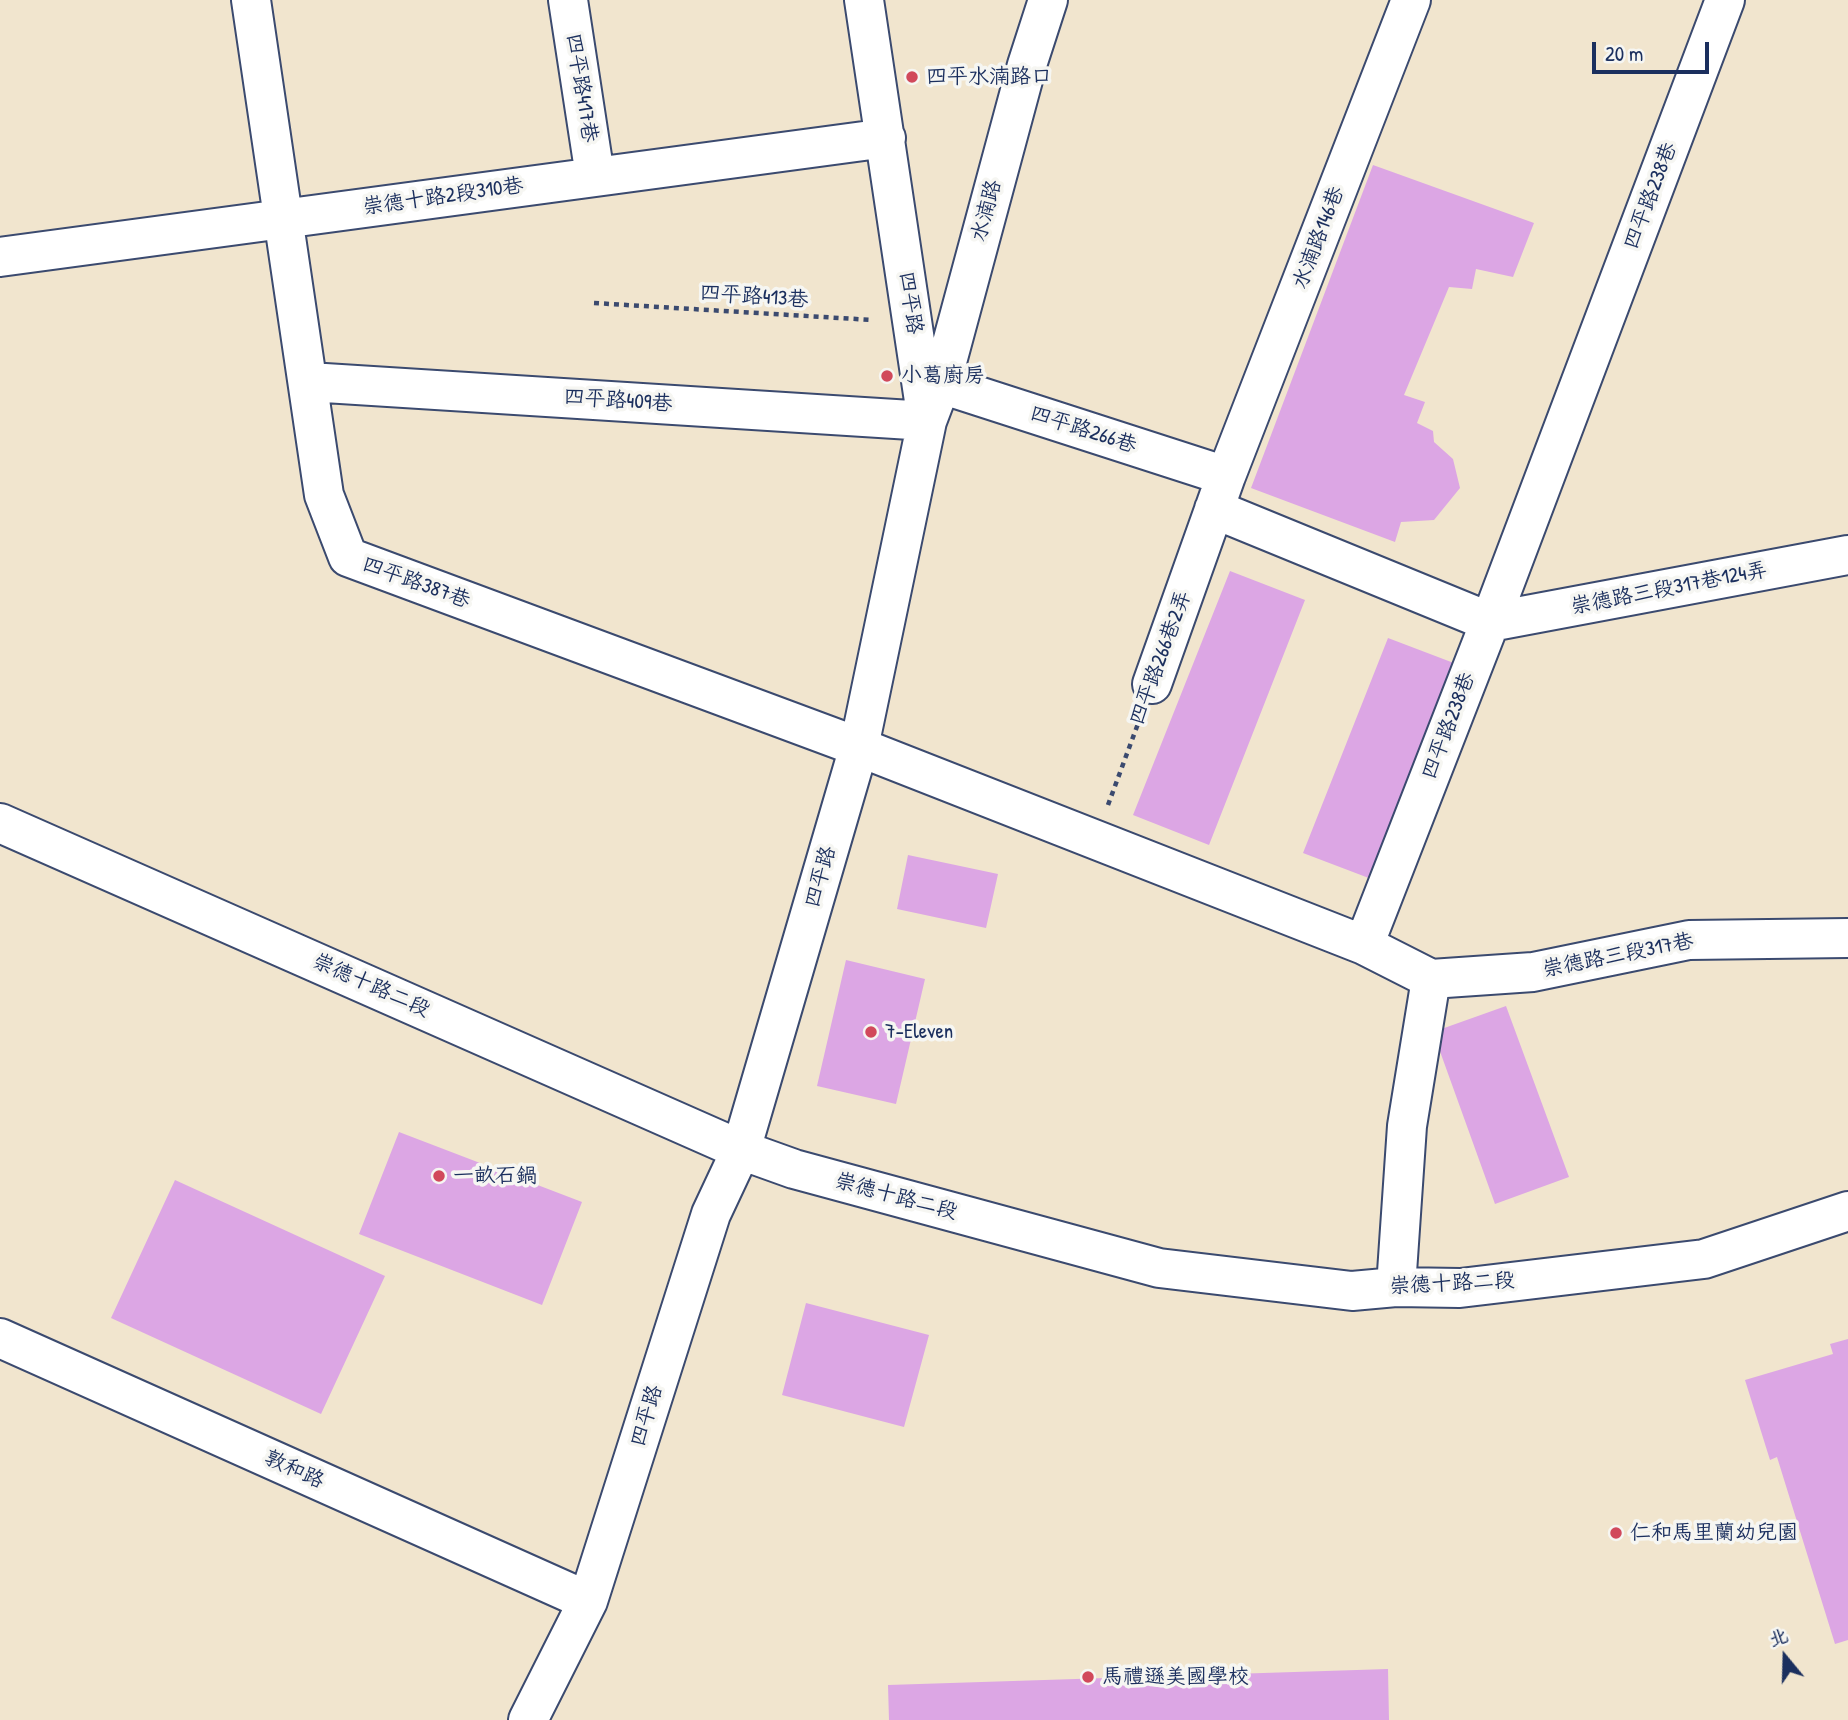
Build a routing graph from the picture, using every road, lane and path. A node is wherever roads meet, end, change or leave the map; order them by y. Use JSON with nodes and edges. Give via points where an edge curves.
{"nodes":[{"id":1,"x":251,"y":0,"type":"edge"},
{"id":2,"x":568,"y":0,"type":"edge"},
{"id":3,"x":864,"y":0,"type":"edge"},
{"id":4,"x":1048,"y":0,"type":"edge"},
{"id":5,"x":1411,"y":0,"type":"edge"},
{"id":6,"x":1724,"y":0,"type":"edge"},
{"id":7,"x":886,"y":138,"type":"junction"},
{"id":8,"x":595,"y":176,"type":"junction"},
{"id":9,"x":285,"y":219,"type":"junction"},
{"id":10,"x":0,"y":257,"type":"edge"},
{"id":11,"x":594,"y":303,"type":"dead end"},
{"id":12,"x":912,"y":322,"type":"junction"},
{"id":13,"x":309,"y":382,"type":"junction"},
{"id":14,"x":941,"y":384,"type":"junction"},
{"id":15,"x":927,"y":421,"type":"junction"},
{"id":16,"x":1220,"y":493,"type":"junction"},
{"id":17,"x":1846,"y":549,"type":"edge"},
{"id":18,"x":1490,"y":622,"type":"junction"},
{"id":19,"x":1152,"y":684,"type":"joint"},
{"id":20,"x":859,"y":747,"type":"junction"},
{"id":21,"x":0,"y":823,"type":"edge"},
{"id":22,"x":1096,"y":840,"type":"junction"},
{"id":23,"x":1848,"y":938,"type":"edge"},
{"id":24,"x":1364,"y":945,"type":"junction"},
{"id":25,"x":1431,"y":979,"type":"junction"},
{"id":26,"x":741,"y":1150,"type":"junction"},
{"id":27,"x":1848,"y":1211,"type":"edge"},
{"id":28,"x":1396,"y":1287,"type":"junction"},
{"id":29,"x":0,"y":1338,"type":"edge"},
{"id":30,"x":588,"y":1601,"type":"junction"},
{"id":31,"x":528,"y":1720,"type":"edge"}],
"edges":[{"from":1,"to":9,"type":"street","name":"四平路387巷"},
{"from":2,"to":8,"type":"street","name":"四平路417巷"},
{"from":3,"to":7,"type":"street","name":"四平路"},
{"from":4,"to":14,"type":"street","name":"水湳路"},
{"from":5,"to":16,"type":"street","name":"水湳路146巷"},
{"from":6,"to":18,"type":"street","name":"四平路238巷"},
{"from":7,"to":8,"type":"street","name":"崇德十路2段310巷"},
{"from":7,"to":12,"type":"street","name":"四平路"},
{"from":8,"to":9,"type":"street","name":"崇德十路2段310巷"},
{"from":9,"to":10,"type":"street","name":"崇德十路2段310巷"},
{"from":9,"to":13,"type":"street","name":"四平路387巷"},
{"from":11,"to":12,"type":"path","name":"四平路413巷"},
{"from":12,"to":15,"type":"street","name":"四平路"},
{"from":13,"to":15,"type":"street","name":"四平路409巷"},
{"from":13,"to":20,"type":"street","name":"四平路387巷","via":[[324,495],[348,557]]},
{"from":14,"to":15,"type":"street","name":"水湳路"},
{"from":14,"to":16,"type":"street","name":"四平路266巷"},
{"from":15,"to":20,"type":"street","name":"四平路"},
{"from":16,"to":18,"type":"street","name":"四平路266巷"},
{"from":16,"to":19,"type":"street","name":"四平路266巷2弄"},
{"from":17,"to":18,"type":"street","name":"崇德路三段317巷124弄"},
{"from":18,"to":24,"type":"street","name":"四平路238巷"},
{"from":19,"to":22,"type":"path","name":"四平路266巷2弄"},
{"from":20,"to":22,"type":"street"},
{"from":20,"to":26,"type":"street","name":"四平路"},
{"from":21,"to":26,"type":"street","name":"崇德十路二段"},
{"from":22,"to":24,"type":"street"},
{"from":23,"to":25,"type":"street","name":"崇德路三段317巷","via":[[1689,940],[1533,972]]},
{"from":24,"to":25,"type":"street"},
{"from":25,"to":28,"type":"street","via":[[1407,1126]]},
{"from":26,"to":28,"type":"street","name":"崇德十路二段","via":[[794,1169],[1159,1268],[1352,1291]]},
{"from":26,"to":30,"type":"street","name":"四平路","via":[[711,1214]]},
{"from":27,"to":28,"type":"street","name":"崇德十路二段","via":[[1703,1259],[1460,1288]]},
{"from":29,"to":30,"type":"street","name":"敦和路"},
{"from":30,"to":31,"type":"street","name":"四平路"}]}
